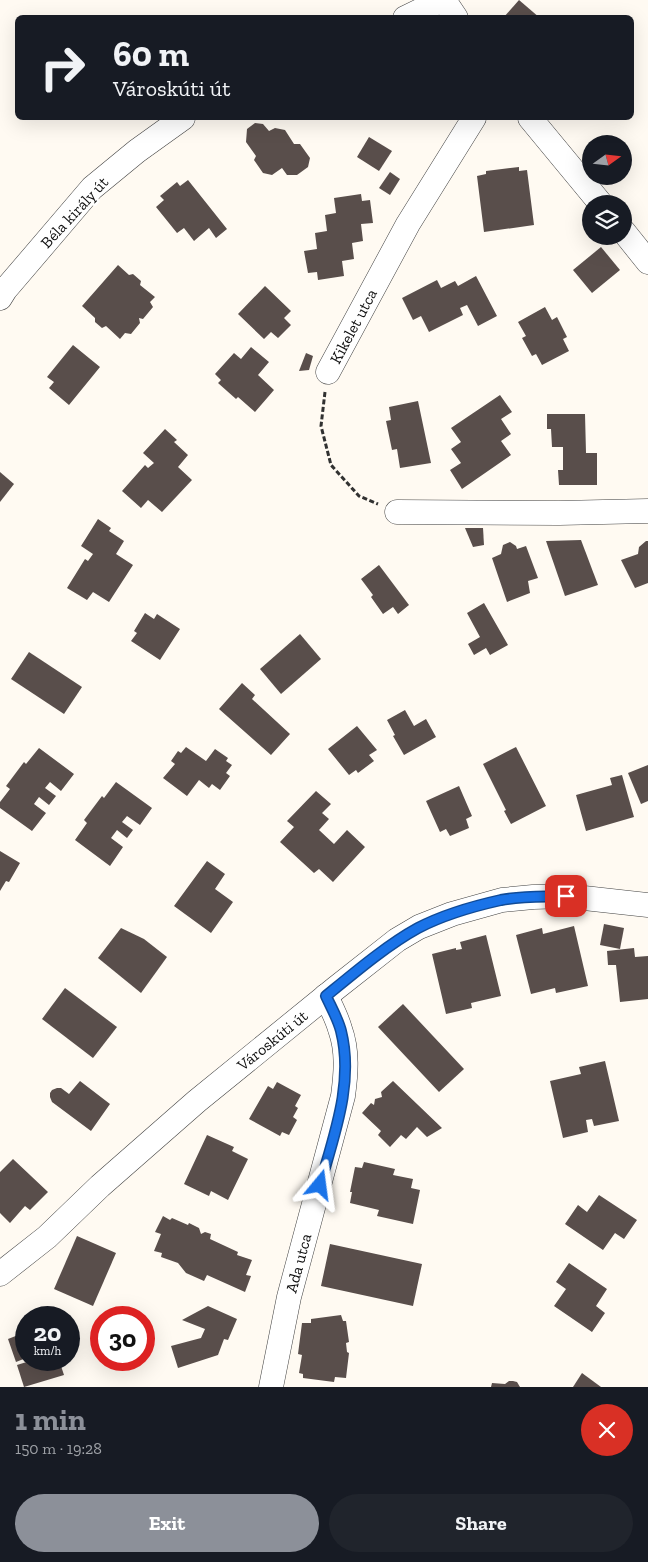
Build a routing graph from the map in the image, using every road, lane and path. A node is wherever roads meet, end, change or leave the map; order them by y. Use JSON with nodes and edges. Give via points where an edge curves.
{"nodes":[{"id":1,"x":443,"y":0,"type":"edge"},
{"id":2,"x":411,"y":15,"type":"edge"},
{"id":3,"x":454,"y":15,"type":"edge"},
{"id":4,"x":180,"y":120,"type":"edge"},
{"id":5,"x":473,"y":120,"type":"edge"},
{"id":6,"x":532,"y":120,"type":"edge"},
{"id":7,"x":594,"y":195,"type":"edge"},
{"id":8,"x":632,"y":242,"type":"edge"},
{"id":9,"x":648,"y":262,"type":"edge"},
{"id":10,"x":0,"y":298,"type":"edge"},
{"id":11,"x":328,"y":372,"type":"joint"},
{"id":12,"x":648,"y":511,"type":"edge"},
{"id":13,"x":397,"y":512,"type":"joint"},
{"id":14,"x":648,"y":904,"type":"edge"},
{"id":15,"x":326,"y":996,"type":"junction"},
{"id":16,"x":0,"y":1274,"type":"edge"},
{"id":17,"x":270,"y":1387,"type":"edge"}],
"edges":[{"from":1,"to":2,"type":"street"},
{"from":1,"to":3,"type":"street"},
{"from":4,"to":10,"type":"street","name":"Béla király út","via":[[92,188]]},
{"from":5,"to":11,"type":"street","name":"Kikelet utca","via":[[408,224]]},
{"from":6,"to":7,"type":"street"},
{"from":8,"to":9,"type":"street"},
{"from":11,"to":13,"type":"path","name":"Kikelet utca","via":[[321,426],[331,465],[359,496]]},
{"from":12,"to":13,"type":"street"},
{"from":14,"to":15,"type":"street","name":"Városkúti út","via":[[566,896],[502,900],[480,906],[420,927],[397,940]]},
{"from":15,"to":16,"type":"street","name":"Városkúti út","via":[[197,1101],[47,1237]]},
{"from":15,"to":17,"type":"street","name":"Ada utca","via":[[341,1030],[345,1051],[343,1096],[289,1296]]}]}
